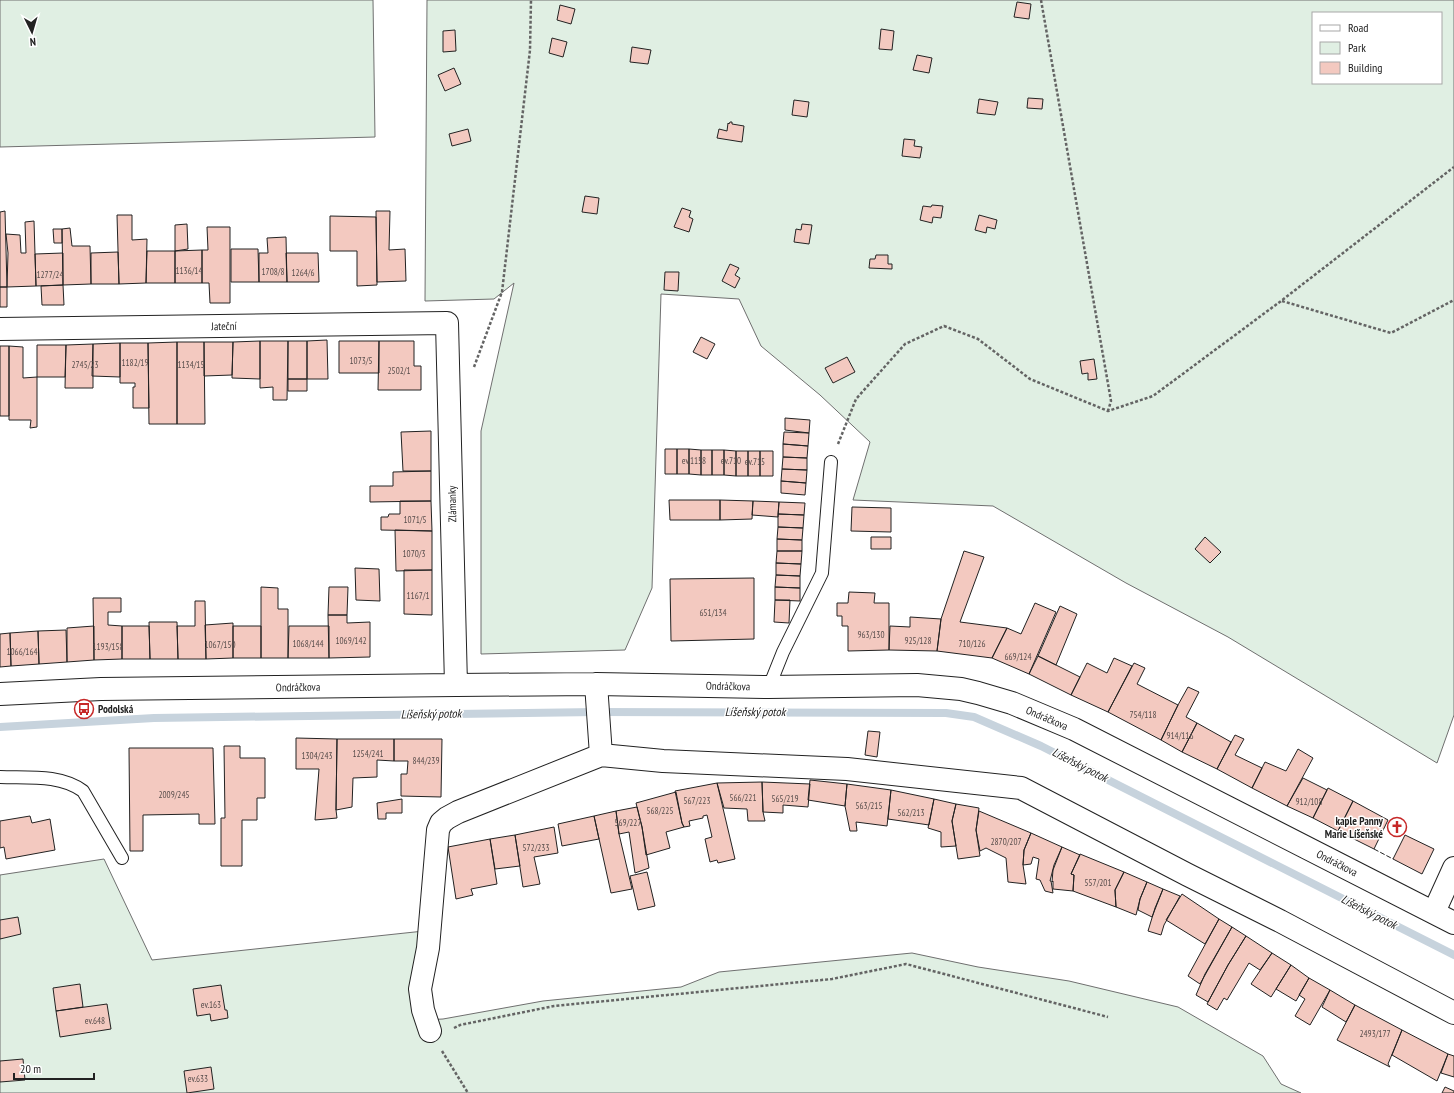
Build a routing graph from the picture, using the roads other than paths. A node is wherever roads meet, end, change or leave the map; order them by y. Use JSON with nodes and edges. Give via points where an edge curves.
{"nodes":[{"id":1,"x":447,"y":323,"type":"joint"},
{"id":2,"x":0,"y":329,"type":"edge"},
{"id":3,"x":831,"y":462,"type":"road end"},
{"id":4,"x":456,"y":685,"type":"junction"},
{"id":5,"x":769,"y":687,"type":"junction"},
{"id":6,"x":0,"y":694,"type":"edge"},
{"id":7,"x":596,"y":694,"type":"junction"},
{"id":8,"x":601,"y":755,"type":"junction"},
{"id":9,"x":0,"y":777,"type":"edge"},
{"id":10,"x":122,"y":858,"type":"dead end"},
{"id":11,"x":1454,"y":868,"type":"edge"},
{"id":12,"x":1434,"y":912,"type":"junction"},
{"id":13,"x":1454,"y":923,"type":"edge"},
{"id":14,"x":1454,"y":1013,"type":"edge"},
{"id":15,"x":430,"y":1030,"type":"road end"}],
"edges":[{"from":1,"to":2,"type":"street","name":"Jateční"},
{"from":1,"to":4,"type":"street","name":"Zlámanky"},
{"from":3,"to":5,"type":"lane","via":[[822,573],[783,652]]},
{"from":4,"to":6,"type":"street","name":"Ondráčkova","via":[[101,689]]},
{"from":4,"to":7,"type":"street","name":"Ondráčkova"},
{"from":5,"to":7,"type":"street","name":"Ondráčkova"},
{"from":5,"to":12,"type":"street","name":"Ondráčkova","via":[[937,686],[961,689],[1012,704],[1074,729]]},
{"from":7,"to":8,"type":"street"},
{"from":8,"to":14,"type":"street","via":[[663,761],[847,769],[1021,788]]},
{"from":8,"to":15,"type":"street","via":[[469,807],[441,823],[438,830],[428,948],[420,989],[423,1010]]},
{"from":9,"to":10,"type":"lane","via":[[54,779],[74,785],[83,791]]},
{"from":11,"to":12,"type":"street"},
{"from":12,"to":13,"type":"street","name":"Ondráčkova"}]}
